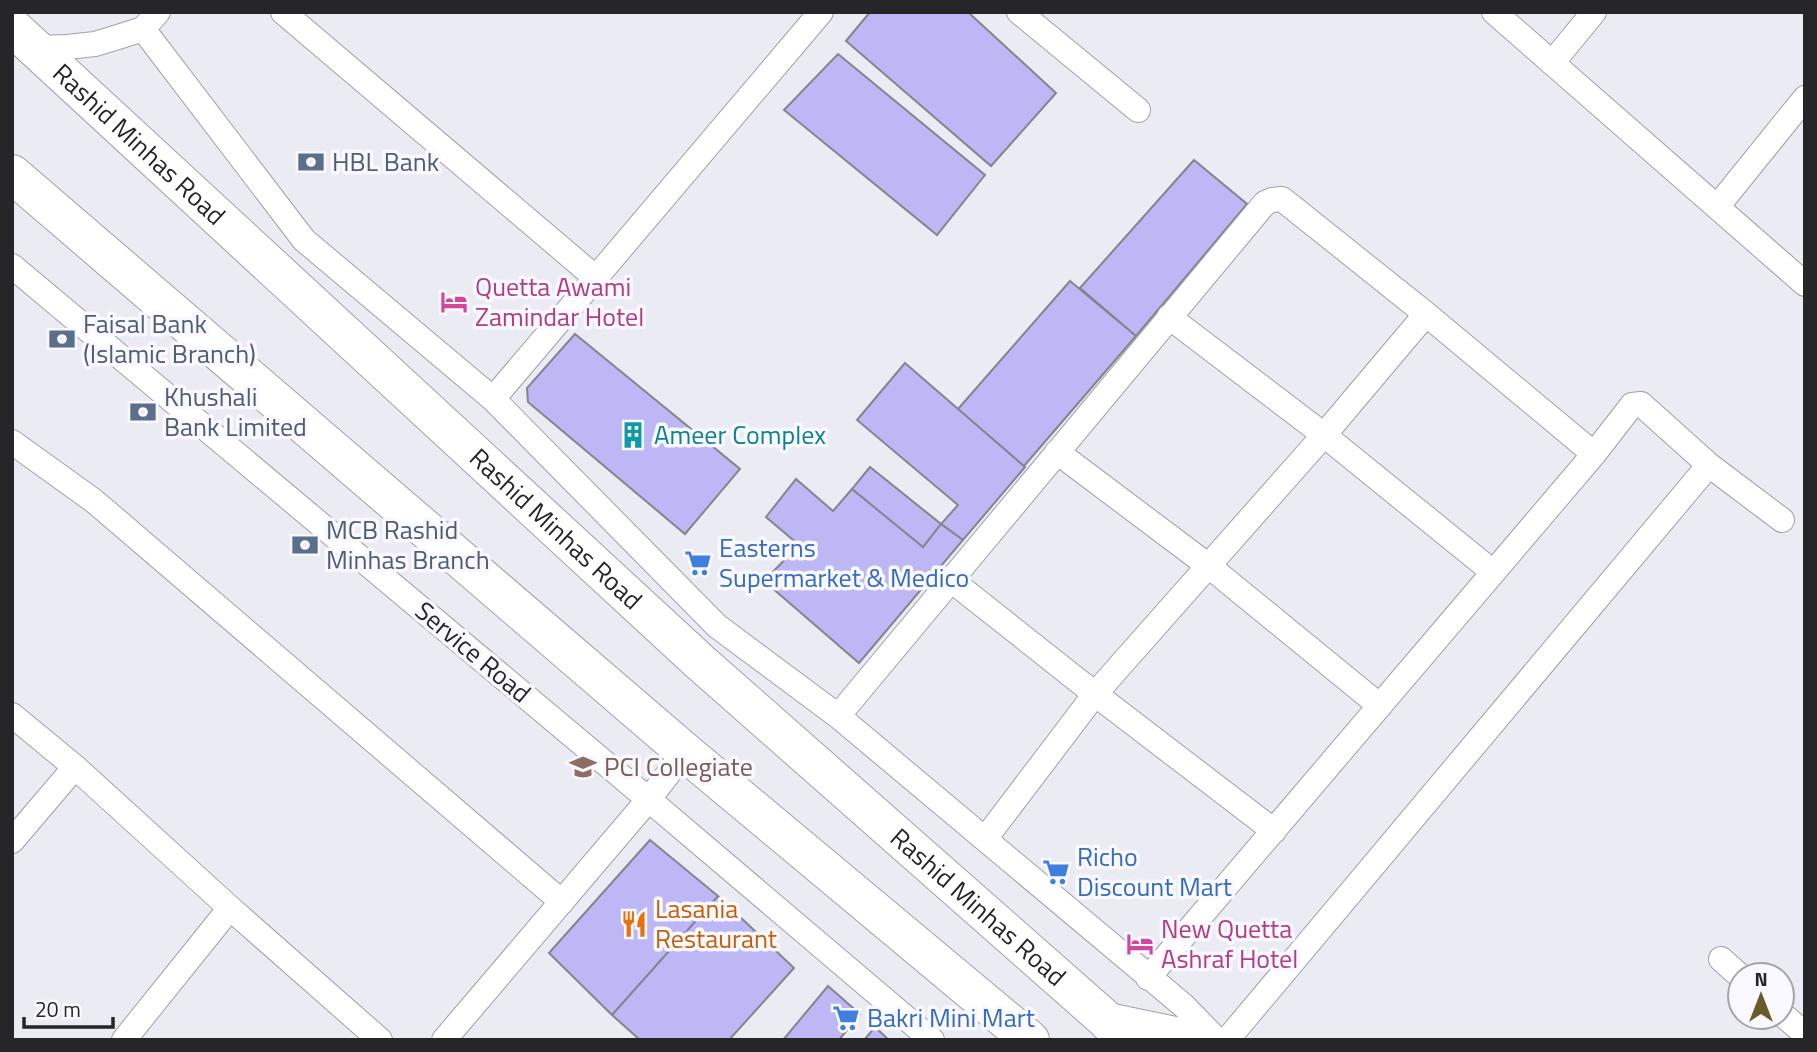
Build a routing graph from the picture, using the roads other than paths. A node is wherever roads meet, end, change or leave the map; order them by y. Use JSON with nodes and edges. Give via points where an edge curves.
{"nodes":[{"id":1,"x":283,"y":12,"type":"edge"},
{"id":2,"x":821,"y":12,"type":"edge"},
{"id":3,"x":1019,"y":12,"type":"edge"},
{"id":4,"x":1494,"y":12,"type":"edge"},
{"id":5,"x":1594,"y":12,"type":"edge"},
{"id":6,"x":150,"y":21,"type":"edge"},
{"id":7,"x":24,"y":38,"type":"edge"},
{"id":8,"x":1552,"y":63,"type":"junction"},
{"id":9,"x":1805,"y":98,"type":"edge"},
{"id":10,"x":1138,"y":110,"type":"dead end"},
{"id":11,"x":12,"y":174,"type":"edge"},
{"id":12,"x":1717,"y":207,"type":"junction"},
{"id":13,"x":304,"y":240,"type":"junction"},
{"id":14,"x":12,"y":266,"type":"edge"},
{"id":15,"x":274,"y":268,"type":"junction"},
{"id":16,"x":596,"y":278,"type":"junction"},
{"id":17,"x":1805,"y":284,"type":"edge"},
{"id":18,"x":1426,"y":314,"type":"junction"},
{"id":19,"x":1169,"y":317,"type":"junction"},
{"id":20,"x":493,"y":399,"type":"junction"},
{"id":21,"x":1324,"y":435,"type":"junction"},
{"id":22,"x":12,"y":442,"type":"edge"},
{"id":23,"x":1057,"y":452,"type":"junction"},
{"id":24,"x":1594,"y":453,"type":"junction"},
{"id":25,"x":1709,"y":465,"type":"junction"},
{"id":26,"x":1782,"y":520,"type":"dead end"},
{"id":27,"x":1210,"y":567,"type":"junction"},
{"id":28,"x":1493,"y":572,"type":"junction"},
{"id":29,"x":951,"y":580,"type":"junction"},
{"id":30,"x":716,"y":626,"type":"junction"},
{"id":31,"x":701,"y":662,"type":"junction"},
{"id":32,"x":1095,"y":694,"type":"junction"},
{"id":33,"x":1380,"y":706,"type":"junction"},
{"id":34,"x":12,"y":715,"type":"edge"},
{"id":35,"x":838,"y":716,"type":"junction"},
{"id":36,"x":685,"y":752,"type":"junction"},
{"id":37,"x":75,"y":767,"type":"junction"},
{"id":38,"x":649,"y":799,"type":"junction"},
{"id":39,"x":1274,"y":831,"type":"junction"},
{"id":40,"x":985,"y":839,"type":"junction"},
{"id":41,"x":12,"y":841,"type":"edge"},
{"id":42,"x":562,"y":902,"type":"junction"},
{"id":43,"x":230,"y":908,"type":"junction"},
{"id":44,"x":1721,"y":959,"type":"dead end"},
{"id":45,"x":1726,"y":963,"type":"edge"},
{"id":46,"x":1149,"y":978,"type":"junction"},
{"id":47,"x":1119,"y":1031,"type":"edge"},
{"id":48,"x":124,"y":1040,"type":"edge"},
{"id":49,"x":380,"y":1040,"type":"edge"},
{"id":50,"x":444,"y":1040,"type":"edge"},
{"id":51,"x":932,"y":1040,"type":"edge"},
{"id":52,"x":1030,"y":1040,"type":"edge"},
{"id":53,"x":1194,"y":1040,"type":"edge"},
{"id":54,"x":1217,"y":1040,"type":"edge"},
{"id":55,"x":1227,"y":1040,"type":"edge"}],
"edges":[{"from":1,"to":16,"type":"street"},
{"from":2,"to":16,"type":"street"},
{"from":3,"to":10,"type":"street"},
{"from":4,"to":8,"type":"street"},
{"from":5,"to":8,"type":"street"},
{"from":6,"to":7,"type":"street","via":[[95,44],[67,47]]},
{"from":6,"to":13,"type":"street"},
{"from":7,"to":15,"type":"main road","name":"Rashid Minhas Road"},
{"from":8,"to":12,"type":"street"},
{"from":9,"to":12,"type":"street"},
{"from":11,"to":36,"type":"main road"},
{"from":12,"to":17,"type":"street"},
{"from":13,"to":15,"type":"street"},
{"from":13,"to":20,"type":"street"},
{"from":14,"to":38,"type":"street","name":"Service Road"},
{"from":15,"to":31,"type":"main road","name":"Rashid Minhas Road"},
{"from":16,"to":20,"type":"street"},
{"from":18,"to":19,"type":"street","via":[[1282,199],[1265,203]]},
{"from":18,"to":21,"type":"street"},
{"from":18,"to":24,"type":"street"},
{"from":19,"to":21,"type":"street"},
{"from":19,"to":23,"type":"street"},
{"from":20,"to":30,"type":"street"},
{"from":21,"to":27,"type":"street"},
{"from":21,"to":28,"type":"street"},
{"from":22,"to":42,"type":"street","via":[[94,502]]},
{"from":23,"to":27,"type":"street"},
{"from":23,"to":29,"type":"street"},
{"from":24,"to":25,"type":"street","via":[[1632,405],[1641,404]]},
{"from":24,"to":28,"type":"street"},
{"from":25,"to":26,"type":"street"},
{"from":25,"to":55,"type":"street"},
{"from":27,"to":32,"type":"street"},
{"from":27,"to":33,"type":"street"},
{"from":28,"to":33,"type":"street"},
{"from":29,"to":32,"type":"street"},
{"from":29,"to":35,"type":"street"},
{"from":30,"to":31,"type":"street"},
{"from":30,"to":35,"type":"street"},
{"from":31,"to":47,"type":"main road","name":"Rashid Minhas Road"},
{"from":32,"to":39,"type":"street"},
{"from":32,"to":40,"type":"street"},
{"from":33,"to":39,"type":"street"},
{"from":34,"to":37,"type":"street"},
{"from":35,"to":40,"type":"street"},
{"from":36,"to":38,"type":"street"},
{"from":36,"to":52,"type":"main road"},
{"from":37,"to":41,"type":"street"},
{"from":37,"to":43,"type":"street"},
{"from":38,"to":42,"type":"street"},
{"from":38,"to":51,"type":"street","name":"Service Road"},
{"from":39,"to":46,"type":"street"},
{"from":40,"to":46,"type":"street"},
{"from":42,"to":50,"type":"street"},
{"from":43,"to":48,"type":"street"},
{"from":43,"to":49,"type":"street"},
{"from":44,"to":45,"type":"street"},
{"from":46,"to":54,"type":"street"},
{"from":47,"to":53,"type":"main road"}]}
